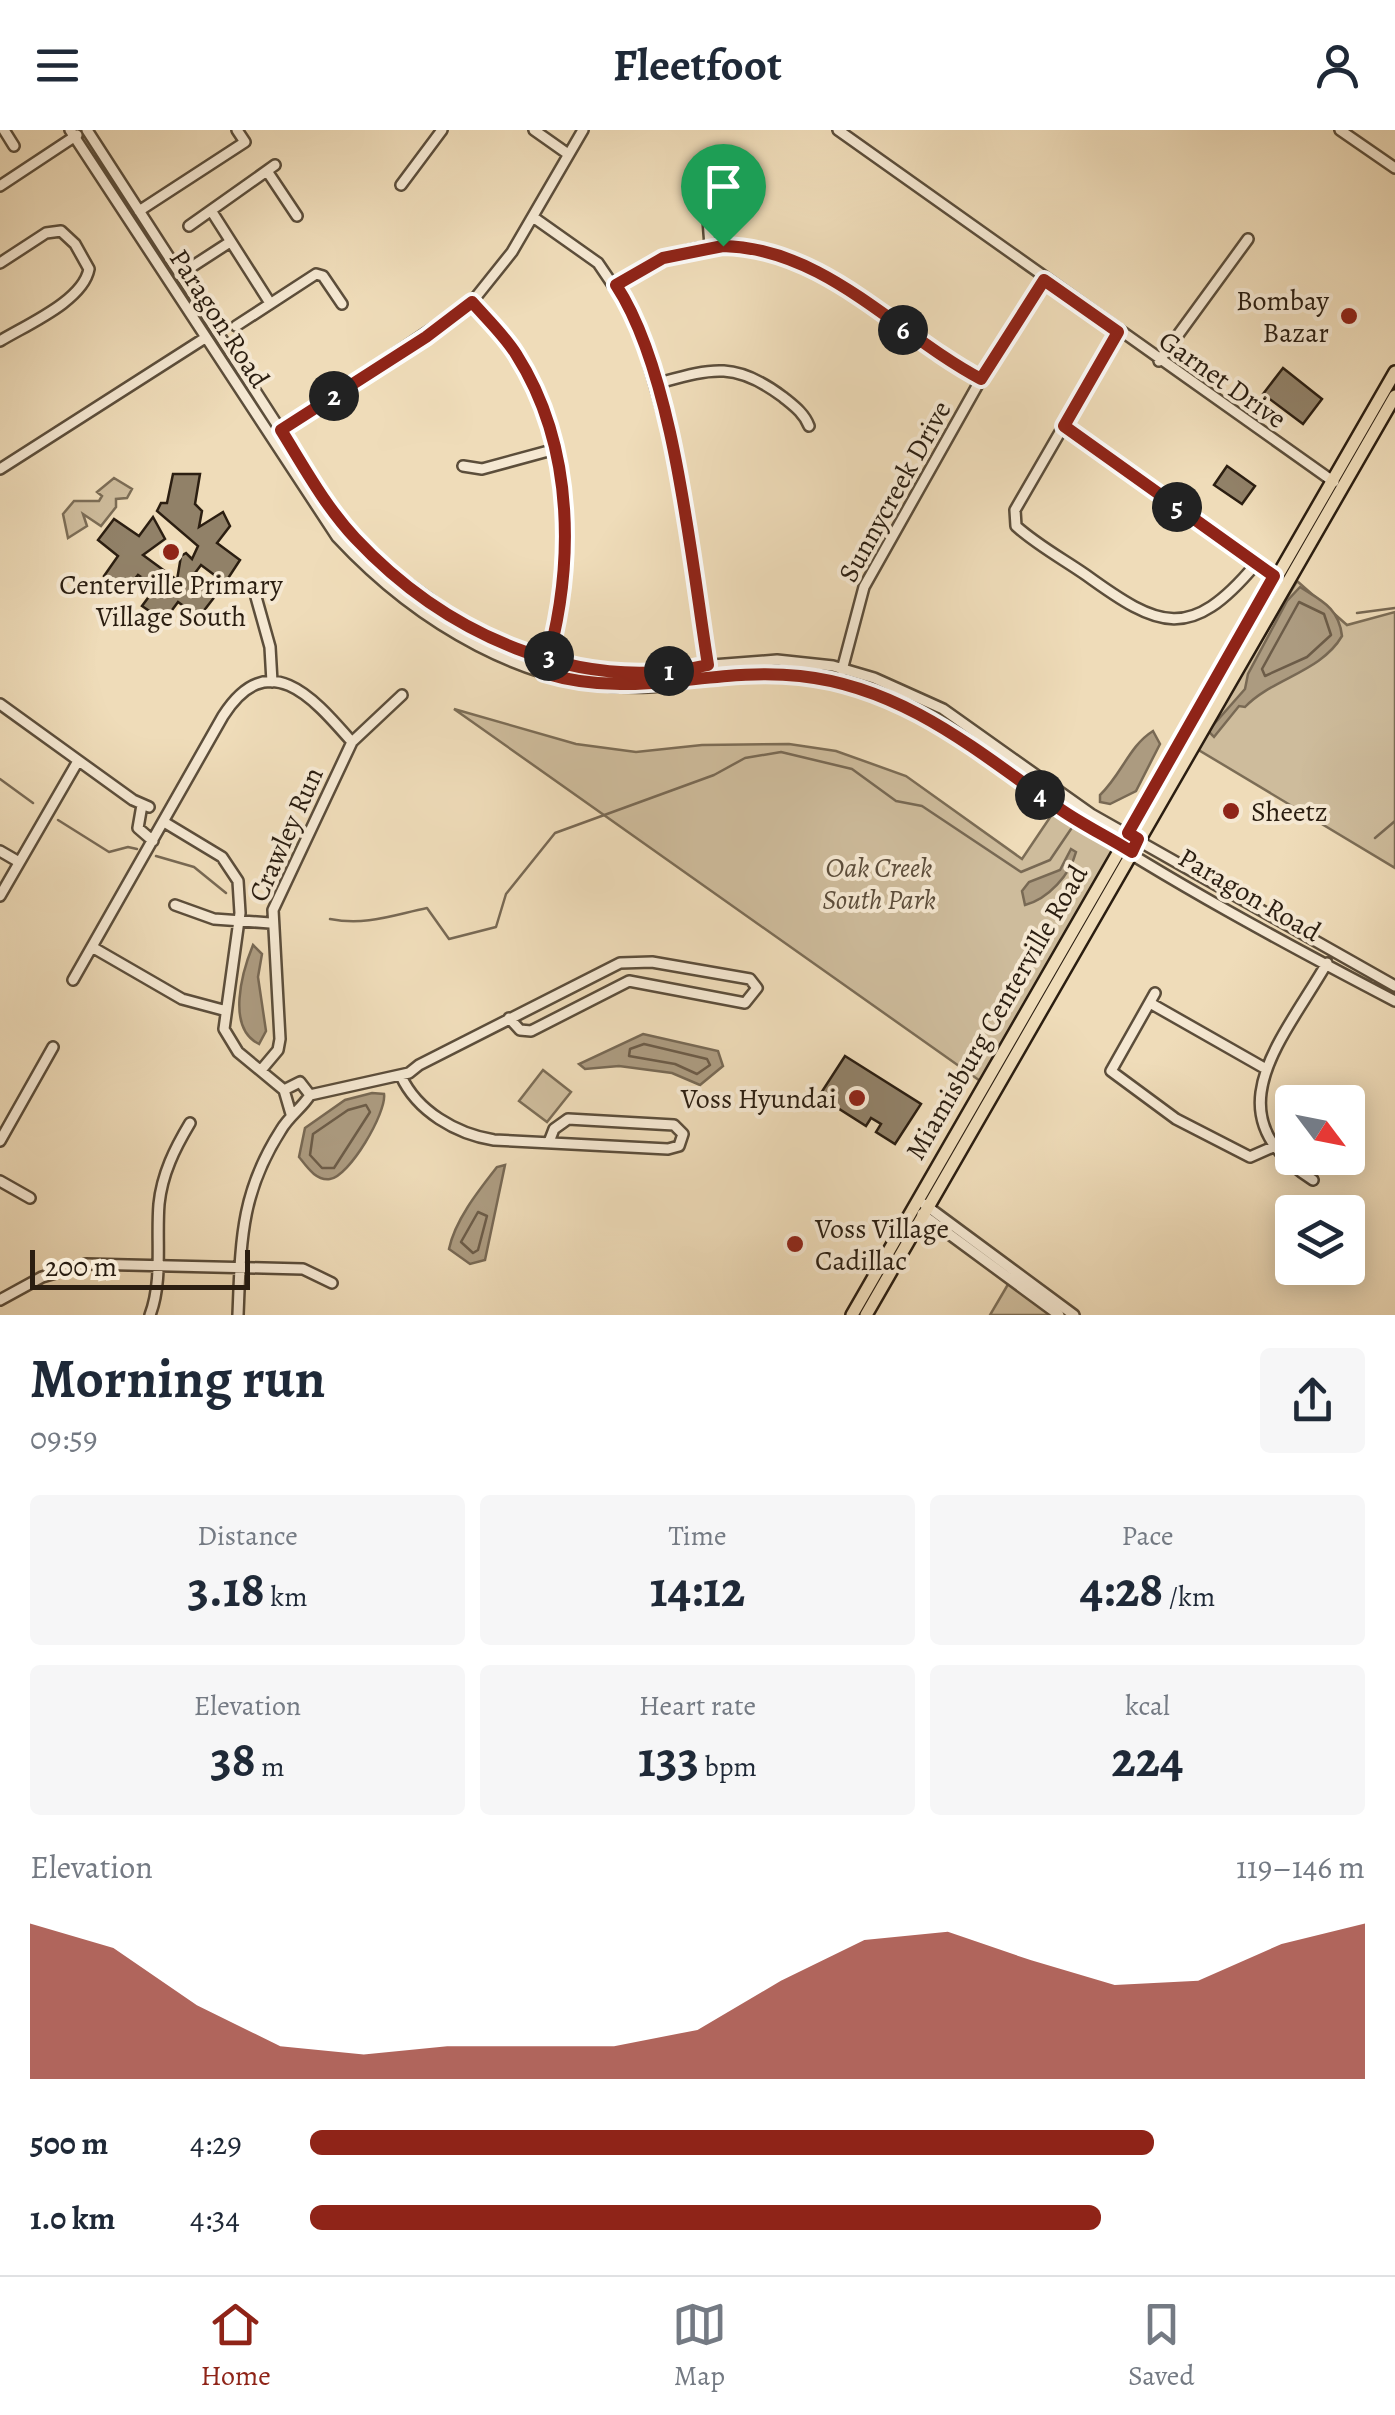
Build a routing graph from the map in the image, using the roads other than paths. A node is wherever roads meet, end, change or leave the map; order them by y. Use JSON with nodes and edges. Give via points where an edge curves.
{"nodes":[{"id":1,"x":4,"y":130,"type":"edge"},
{"id":2,"x":86,"y":130,"type":"edge"},
{"id":3,"x":237,"y":130,"type":"edge"},
{"id":4,"x":442,"y":130,"type":"edge"},
{"id":5,"x":534,"y":130,"type":"edge"},
{"id":6,"x":582,"y":130,"type":"edge"},
{"id":7,"x":838,"y":130,"type":"edge"},
{"id":8,"x":1340,"y":130,"type":"edge"},
{"id":9,"x":72,"y":134,"type":"edge"},
{"id":10,"x":14,"y":146,"type":"dead end"},
{"id":11,"x":568,"y":154,"type":"junction"},
{"id":12,"x":1395,"y":168,"type":"edge"},
{"id":13,"x":401,"y":185,"type":"dead end"},
{"id":14,"x":0,"y":186,"type":"edge"},
{"id":15,"x":706,"y":193,"type":"dead end"},
{"id":16,"x":140,"y":212,"type":"junction"},
{"id":17,"x":212,"y":212,"type":"junction"},
{"id":18,"x":297,"y":216,"type":"dead end"},
{"id":19,"x":534,"y":217,"type":"junction"},
{"id":20,"x":190,"y":226,"type":"dead end"},
{"id":21,"x":1248,"y":239,"type":"dead end"},
{"id":22,"x":230,"y":242,"type":"junction"},
{"id":23,"x":710,"y":246,"type":"junction"},
{"id":24,"x":0,"y":263,"type":"edge"},
{"id":25,"x":181,"y":274,"type":"junction"},
{"id":26,"x":1044,"y":280,"type":"junction"},
{"id":27,"x":168,"y":281,"type":"junction"},
{"id":28,"x":616,"y":285,"type":"junction"},
{"id":29,"x":472,"y":302,"type":"junction"},
{"id":30,"x":270,"y":303,"type":"junction"},
{"id":31,"x":342,"y":304,"type":"dead end"},
{"id":32,"x":236,"y":326,"type":"dead end"},
{"id":33,"x":1118,"y":332,"type":"junction"},
{"id":34,"x":206,"y":338,"type":"junction"},
{"id":35,"x":0,"y":341,"type":"edge"},
{"id":36,"x":1159,"y":361,"type":"junction"},
{"id":37,"x":1395,"y":372,"type":"edge"},
{"id":38,"x":981,"y":379,"type":"junction"},
{"id":39,"x":655,"y":384,"type":"junction"},
{"id":40,"x":1395,"y":396,"type":"edge"},
{"id":41,"x":809,"y":426,"type":"dead end"},
{"id":42,"x":1064,"y":426,"type":"junction"},
{"id":43,"x":281,"y":430,"type":"junction"},
{"id":44,"x":552,"y":450,"type":"junction"},
{"id":45,"x":462,"y":466,"type":"dead end"},
{"id":46,"x":0,"y":469,"type":"edge"},
{"id":47,"x":1335,"y":483,"type":"junction"},
{"id":48,"x":1255,"y":565,"type":"junction"},
{"id":49,"x":1274,"y":576,"type":"junction"},
{"id":50,"x":1286,"y":583,"type":"junction"},
{"id":51,"x":256,"y":597,"type":"dead end"},
{"id":52,"x":548,"y":659,"type":"junction"},
{"id":53,"x":708,"y":665,"type":"junction"},
{"id":54,"x":842,"y":668,"type":"junction"},
{"id":55,"x":544,"y":673,"type":"junction"},
{"id":56,"x":707,"y":679,"type":"junction"},
{"id":57,"x":272,"y":682,"type":"junction"},
{"id":58,"x":840,"y":683,"type":"junction"},
{"id":59,"x":1205,"y":694,"type":"junction"},
{"id":60,"x":402,"y":695,"type":"dead end"},
{"id":61,"x":1218,"y":701,"type":"junction"},
{"id":62,"x":0,"y":704,"type":"edge"},
{"id":63,"x":352,"y":742,"type":"junction"},
{"id":64,"x":78,"y":761,"type":"junction"},
{"id":65,"x":164,"y":822,"type":"junction"},
{"id":66,"x":153,"y":842,"type":"junction"},
{"id":67,"x":1130,"y":842,"type":"junction"},
{"id":68,"x":0,"y":851,"type":"edge"},
{"id":69,"x":19,"y":862,"type":"junction"},
{"id":70,"x":0,"y":896,"type":"edge"},
{"id":71,"x":175,"y":905,"type":"dead end"},
{"id":72,"x":239,"y":921,"type":"junction"},
{"id":73,"x":270,"y":924,"type":"junction"},
{"id":74,"x":92,"y":947,"type":"junction"},
{"id":75,"x":1333,"y":953,"type":"junction"},
{"id":76,"x":1326,"y":965,"type":"junction"},
{"id":77,"x":73,"y":980,"type":"dead end"},
{"id":78,"x":1394,"y":986,"type":"edge"},
{"id":79,"x":1391,"y":1000,"type":"edge"},
{"id":80,"x":223,"y":1010,"type":"junction"},
{"id":81,"x":509,"y":1018,"type":"junction"},
{"id":82,"x":53,"y":1047,"type":"dead end"},
{"id":83,"x":262,"y":1069,"type":"junction"},
{"id":84,"x":1266,"y":1069,"type":"junction"},
{"id":85,"x":401,"y":1076,"type":"junction"},
{"id":86,"x":284,"y":1090,"type":"junction"},
{"id":87,"x":310,"y":1095,"type":"junction"},
{"id":88,"x":291,"y":1114,"type":"junction"},
{"id":89,"x":190,"y":1123,"type":"dead end"},
{"id":90,"x":0,"y":1141,"type":"edge"},
{"id":91,"x":548,"y":1142,"type":"junction"},
{"id":92,"x":1273,"y":1147,"type":"junction"},
{"id":93,"x":1313,"y":1180,"type":"dead end"},
{"id":94,"x":0,"y":1181,"type":"edge"},
{"id":95,"x":30,"y":1198,"type":"dead end"},
{"id":96,"x":923,"y":1208,"type":"junction"},
{"id":97,"x":157,"y":1264,"type":"junction"},
{"id":98,"x":240,"y":1266,"type":"junction"},
{"id":99,"x":332,"y":1283,"type":"dead end"},
{"id":100,"x":0,"y":1300,"type":"edge"},
{"id":101,"x":150,"y":1315,"type":"edge"},
{"id":102,"x":238,"y":1315,"type":"edge"},
{"id":103,"x":852,"y":1315,"type":"edge"},
{"id":104,"x":866,"y":1315,"type":"edge"},
{"id":105,"x":1059,"y":1315,"type":"edge"},
{"id":106,"x":1074,"y":1315,"type":"edge"}],
"edges":[{"from":1,"to":10,"type":"street"},
{"from":2,"to":9,"type":"street"},
{"from":2,"to":16,"type":"street","name":"Paragon Road"},
{"from":3,"to":16,"type":"street","via":[[245,142]]},
{"from":4,"to":13,"type":"street"},
{"from":5,"to":11,"type":"street"},
{"from":6,"to":11,"type":"street"},
{"from":7,"to":26,"type":"street","name":"Garnet Drive"},
{"from":8,"to":12,"type":"street"},
{"from":9,"to":14,"type":"street"},
{"from":9,"to":27,"type":"street","name":"Paragon Road"},
{"from":11,"to":19,"type":"street"},
{"from":15,"to":23,"type":"street"},
{"from":16,"to":25,"type":"street","name":"Paragon Road"},
{"from":17,"to":18,"type":"street","via":[[271,168]]},
{"from":17,"to":20,"type":"street"},
{"from":17,"to":22,"type":"street"},
{"from":19,"to":28,"type":"street","via":[[586,252]]},
{"from":19,"to":29,"type":"street"},
{"from":21,"to":36,"type":"street"},
{"from":22,"to":25,"type":"street"},
{"from":22,"to":30,"type":"street"},
{"from":23,"to":28,"type":"street","via":[[663,258]]},
{"from":23,"to":38,"type":"street","via":[[766,250],[814,268]]},
{"from":24,"to":35,"type":"street","via":[[61,231],[89,269],[71,296]]},
{"from":25,"to":27,"type":"street"},
{"from":25,"to":43,"type":"street","name":"Paragon Road"},
{"from":26,"to":33,"type":"street","name":"Garnet Drive"},
{"from":26,"to":38,"type":"street","name":"Sunnycreek Drive"},
{"from":27,"to":34,"type":"street","name":"Paragon Road"},
{"from":28,"to":39,"type":"street","via":[[636,319]]},
{"from":29,"to":43,"type":"street"},
{"from":29,"to":44,"type":"street","via":[[526,370]]},
{"from":30,"to":31,"type":"street","via":[[316,274]]},
{"from":30,"to":32,"type":"street"},
{"from":33,"to":36,"type":"street","name":"Garnet Drive"},
{"from":33,"to":42,"type":"street"},
{"from":34,"to":46,"type":"street"},
{"from":34,"to":55,"type":"street","name":"Paragon Road","via":[[355,556],[456,634]]},
{"from":36,"to":47,"type":"street","name":"Garnet Drive"},
{"from":37,"to":47,"type":"main road","name":"Miamisburg Centerville Road"},
{"from":38,"to":54,"type":"street","name":"Sunnycreek Drive","via":[[864,587]]},
{"from":39,"to":41,"type":"street","via":[[707,370],[737,371],[784,398]]},
{"from":39,"to":53,"type":"street"},
{"from":40,"to":47,"type":"main road","name":"Miamisburg Centerville Road"},
{"from":42,"to":48,"type":"street"},
{"from":42,"to":48,"type":"street","via":[[1016,510],[1019,529],[1128,606],[1160,619],[1184,619],[1208,608]]},
{"from":43,"to":52,"type":"street","name":"Paragon Road","via":[[330,507],[382,564],[475,630]]},
{"from":44,"to":45,"type":"street","via":[[482,468]]},
{"from":44,"to":52,"type":"street","via":[[566,519],[566,569]]},
{"from":47,"to":49,"type":"main road","name":"Miamisburg Centerville Road"},
{"from":47,"to":50,"type":"main road","name":"Miamisburg Centerville Road"},
{"from":48,"to":49,"type":"street"},
{"from":49,"to":50,"type":"street"},
{"from":49,"to":59,"type":"main road","name":"Miamisburg Centerville Road"},
{"from":50,"to":61,"type":"main road","name":"Miamisburg Centerville Road"},
{"from":51,"to":57,"type":"street"},
{"from":52,"to":53,"type":"street","name":"Paragon Road","via":[[627,674]]},
{"from":52,"to":55,"type":"street"},
{"from":53,"to":54,"type":"street","name":"Paragon Road","via":[[777,660]]},
{"from":53,"to":56,"type":"street"},
{"from":54,"to":58,"type":"street","name":"Sunnycreek Drive"},
{"from":54,"to":67,"type":"street","name":"Paragon Road","via":[[943,709]]},
{"from":55,"to":56,"type":"street","name":"Paragon Road","via":[[617,686]]},
{"from":56,"to":58,"type":"street","name":"Paragon Road","via":[[782,675]]},
{"from":57,"to":63,"type":"street","via":[[308,694]]},
{"from":57,"to":65,"type":"street","via":[[250,688],[230,706]]},
{"from":58,"to":67,"type":"street","name":"Paragon Road","via":[[945,727],[1065,813]]},
{"from":59,"to":61,"type":"main road"},
{"from":59,"to":67,"type":"main road","name":"Miamisburg Centerville Road"},
{"from":60,"to":63,"type":"street","name":"Crawley Run"},
{"from":61,"to":67,"type":"main road","name":"Miamisburg Centerville Road"},
{"from":62,"to":64,"type":"street"},
{"from":63,"to":73,"type":"street","name":"Crawley Run"},
{"from":64,"to":66,"type":"street","via":[[146,806],[138,828]]},
{"from":64,"to":69,"type":"street"},
{"from":65,"to":66,"type":"street"},
{"from":65,"to":72,"type":"street","via":[[229,864],[240,890]]},
{"from":66,"to":74,"type":"street"},
{"from":67,"to":75,"type":"street","name":"Paragon Road"},
{"from":67,"to":76,"type":"street","name":"Paragon Road"},
{"from":67,"to":96,"type":"main road","name":"Miamisburg Centerville Road"},
{"from":68,"to":69,"type":"street"},
{"from":69,"to":70,"type":"street"},
{"from":71,"to":72,"type":"street"},
{"from":72,"to":73,"type":"street"},
{"from":72,"to":80,"type":"street"},
{"from":73,"to":83,"type":"street","name":"Crawley Run","via":[[280,1039]]},
{"from":74,"to":77,"type":"street"},
{"from":74,"to":80,"type":"street","via":[[182,1000]]},
{"from":75,"to":76,"type":"street"},
{"from":75,"to":78,"type":"street","name":"Paragon Road"},
{"from":76,"to":79,"type":"street","name":"Paragon Road"},
{"from":76,"to":84,"type":"street"},
{"from":78,"to":79,"type":"street"},
{"from":80,"to":83,"type":"street","via":[[227,1038]]},
{"from":81,"to":81,"type":"street","via":[[629,961],[750,979],[757,988],[745,1003],[629,981],[531,1031]]},
{"from":81,"to":85,"type":"street"},
{"from":82,"to":90,"type":"street"},
{"from":83,"to":86,"type":"street"},
{"from":84,"to":92,"type":"street","via":[[1259,1114]]},
{"from":84,"to":92,"type":"street","via":[[1152,998],[1111,1071],[1176,1119],[1237,1150],[1254,1157]]},
{"from":85,"to":87,"type":"street"},
{"from":85,"to":91,"type":"street","via":[[418,1104],[467,1133]]},
{"from":86,"to":87,"type":"street","via":[[300,1082]]},
{"from":86,"to":88,"type":"street"},
{"from":87,"to":88,"type":"street"},
{"from":88,"to":98,"type":"street","via":[[254,1177]]},
{"from":89,"to":97,"type":"street","via":[[162,1188]]},
{"from":91,"to":91,"type":"street","via":[[668,1149],[679,1146],[683,1134],[674,1125],[568,1119]]},
{"from":92,"to":93,"type":"street"},
{"from":94,"to":95,"type":"street"},
{"from":96,"to":103,"type":"main road","name":"Miamisburg Centerville Road"},
{"from":96,"to":104,"type":"main road","name":"Miamisburg Centerville Road"},
{"from":96,"to":105,"type":"street"},
{"from":96,"to":106,"type":"street"},
{"from":97,"to":98,"type":"street"},
{"from":97,"to":100,"type":"street","via":[[79,1265]]},
{"from":97,"to":101,"type":"street"},
{"from":98,"to":99,"type":"street","via":[[303,1269]]},
{"from":98,"to":102,"type":"street"}]}
